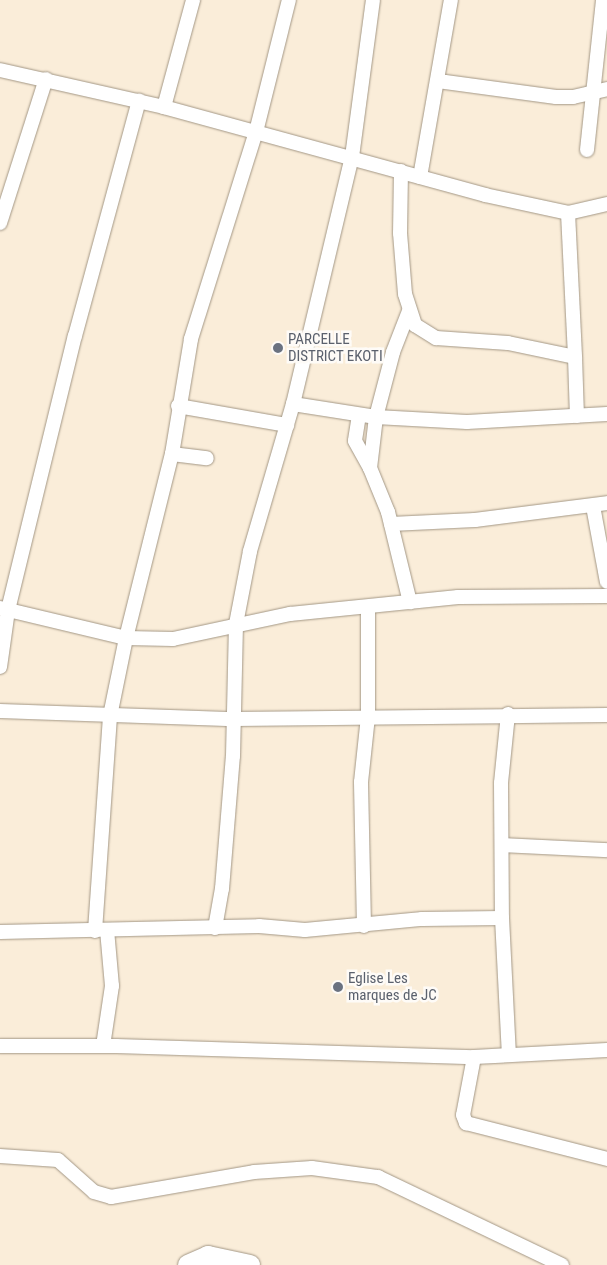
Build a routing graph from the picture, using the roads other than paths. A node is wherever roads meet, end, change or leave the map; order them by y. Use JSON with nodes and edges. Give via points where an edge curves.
{"nodes":[{"id":1,"x":193,"y":0,"type":"edge"},
{"id":2,"x":289,"y":0,"type":"edge"},
{"id":3,"x":373,"y":0,"type":"edge"},
{"id":4,"x":451,"y":0,"type":"edge"},
{"id":5,"x":603,"y":0,"type":"edge"},
{"id":6,"x":0,"y":70,"type":"edge"},
{"id":7,"x":46,"y":79,"type":"junction"},
{"id":8,"x":438,"y":81,"type":"junction"},
{"id":9,"x":601,"y":90,"type":"edge"},
{"id":10,"x":139,"y":101,"type":"junction"},
{"id":11,"x":164,"y":107,"type":"junction"},
{"id":12,"x":256,"y":132,"type":"junction"},
{"id":13,"x":587,"y":150,"type":"dead end"},
{"id":14,"x":352,"y":157,"type":"junction"},
{"id":15,"x":401,"y":171,"type":"junction"},
{"id":16,"x":420,"y":177,"type":"junction"},
{"id":17,"x":607,"y":204,"type":"edge"},
{"id":18,"x":568,"y":213,"type":"junction"},
{"id":19,"x":0,"y":223,"type":"edge"},
{"id":20,"x":409,"y":311,"type":"junction"},
{"id":21,"x":575,"y":357,"type":"junction"},
{"id":22,"x":293,"y":404,"type":"junction"},
{"id":23,"x":178,"y":406,"type":"junction"},
{"id":24,"x":607,"y":414,"type":"edge"},
{"id":25,"x":359,"y":415,"type":"junction"},
{"id":26,"x":577,"y":416,"type":"junction"},
{"id":27,"x":376,"y":417,"type":"junction"},
{"id":28,"x":287,"y":425,"type":"junction"},
{"id":29,"x":172,"y":454,"type":"junction"},
{"id":30,"x":207,"y":458,"type":"dead end"},
{"id":31,"x":370,"y":468,"type":"junction"},
{"id":32,"x":607,"y":503,"type":"edge"},
{"id":33,"x":593,"y":506,"type":"junction"},
{"id":34,"x":391,"y":524,"type":"junction"},
{"id":35,"x":607,"y":582,"type":"edge"},
{"id":36,"x":607,"y":596,"type":"edge"},
{"id":37,"x":410,"y":602,"type":"junction"},
{"id":38,"x":368,"y":608,"type":"junction"},
{"id":39,"x":4,"y":609,"type":"edge"},
{"id":40,"x":236,"y":624,"type":"junction"},
{"id":41,"x":126,"y":638,"type":"junction"},
{"id":42,"x":0,"y":666,"type":"edge"},
{"id":43,"x":0,"y":711,"type":"edge"},
{"id":44,"x":508,"y":714,"type":"junction"},
{"id":45,"x":607,"y":715,"type":"edge"},
{"id":46,"x":110,"y":716,"type":"junction"},
{"id":47,"x":368,"y":716,"type":"junction"},
{"id":48,"x":234,"y":719,"type":"junction"},
{"id":49,"x":503,"y":846,"type":"junction"},
{"id":50,"x":607,"y":850,"type":"edge"},
{"id":51,"x":502,"y":918,"type":"junction"},
{"id":52,"x":364,"y":926,"type":"junction"},
{"id":53,"x":216,"y":928,"type":"junction"},
{"id":54,"x":101,"y":931,"type":"junction"},
{"id":55,"x":0,"y":932,"type":"edge"},
{"id":56,"x":0,"y":1046,"type":"edge"},
{"id":57,"x":103,"y":1046,"type":"junction"},
{"id":58,"x":607,"y":1050,"type":"edge"},
{"id":59,"x":510,"y":1054,"type":"junction"},
{"id":60,"x":474,"y":1057,"type":"junction"},
{"id":61,"x":0,"y":1156,"type":"edge"},
{"id":62,"x":607,"y":1159,"type":"edge"},
{"id":63,"x":188,"y":1265,"type":"edge"},
{"id":64,"x":250,"y":1265,"type":"edge"},
{"id":65,"x":562,"y":1265,"type":"edge"}],
"edges":[{"from":1,"to":11,"type":"street"},
{"from":2,"to":12,"type":"street"},
{"from":3,"to":14,"type":"street"},
{"from":4,"to":8,"type":"street"},
{"from":5,"to":9,"type":"street"},
{"from":6,"to":7,"type":"street"},
{"from":7,"to":10,"type":"street"},
{"from":7,"to":19,"type":"street"},
{"from":8,"to":9,"type":"street","via":[[556,97],[573,97]]},
{"from":8,"to":16,"type":"street"},
{"from":9,"to":13,"type":"street"},
{"from":10,"to":11,"type":"street"},
{"from":10,"to":39,"type":"street"},
{"from":11,"to":12,"type":"street"},
{"from":12,"to":14,"type":"street"},
{"from":12,"to":23,"type":"street","via":[[191,339]]},
{"from":14,"to":15,"type":"street"},
{"from":14,"to":22,"type":"street"},
{"from":15,"to":16,"type":"street"},
{"from":15,"to":20,"type":"street","via":[[400,233]]},
{"from":16,"to":18,"type":"street"},
{"from":17,"to":18,"type":"street"},
{"from":18,"to":21,"type":"street"},
{"from":20,"to":21,"type":"street","via":[[416,325],[436,338],[508,343]]},
{"from":20,"to":27,"type":"street","via":[[393,352]]},
{"from":21,"to":26,"type":"street"},
{"from":22,"to":25,"type":"street"},
{"from":22,"to":28,"type":"street"},
{"from":23,"to":28,"type":"street"},
{"from":23,"to":29,"type":"street"},
{"from":24,"to":26,"type":"street"},
{"from":25,"to":27,"type":"street"},
{"from":25,"to":31,"type":"street","via":[[355,441]]},
{"from":26,"to":27,"type":"street","via":[[468,422]]},
{"from":27,"to":31,"type":"street"},
{"from":28,"to":40,"type":"street","via":[[250,551]]},
{"from":29,"to":30,"type":"street"},
{"from":29,"to":41,"type":"street"},
{"from":31,"to":34,"type":"street"},
{"from":32,"to":33,"type":"street"},
{"from":33,"to":34,"type":"street","via":[[475,520]]},
{"from":33,"to":35,"type":"street"},
{"from":34,"to":37,"type":"street"},
{"from":36,"to":37,"type":"street","via":[[497,596]]},
{"from":37,"to":38,"type":"street"},
{"from":38,"to":40,"type":"street","via":[[290,614]]},
{"from":38,"to":47,"type":"street"},
{"from":39,"to":41,"type":"street"},
{"from":39,"to":42,"type":"street"},
{"from":40,"to":41,"type":"street","via":[[173,638]]},
{"from":40,"to":48,"type":"street"},
{"from":41,"to":46,"type":"street"},
{"from":43,"to":46,"type":"street"},
{"from":44,"to":45,"type":"street"},
{"from":44,"to":47,"type":"street"},
{"from":44,"to":49,"type":"street","via":[[501,783]]},
{"from":46,"to":48,"type":"street"},
{"from":46,"to":54,"type":"street"},
{"from":47,"to":48,"type":"street"},
{"from":47,"to":52,"type":"street","via":[[361,782]]},
{"from":48,"to":53,"type":"street","via":[[226,850]]},
{"from":49,"to":50,"type":"street"},
{"from":49,"to":51,"type":"street"},
{"from":51,"to":52,"type":"street","via":[[422,919]]},
{"from":51,"to":59,"type":"street"},
{"from":52,"to":53,"type":"street","via":[[305,930],[259,926]]},
{"from":53,"to":54,"type":"street"},
{"from":54,"to":55,"type":"street"},
{"from":54,"to":57,"type":"street","via":[[112,986]]},
{"from":56,"to":57,"type":"street"},
{"from":57,"to":60,"type":"street"},
{"from":58,"to":59,"type":"street"},
{"from":59,"to":60,"type":"street"},
{"from":60,"to":62,"type":"street","via":[[464,1115],[466,1123]]},
{"from":61,"to":65,"type":"street","via":[[58,1160],[94,1192],[111,1197],[254,1172],[312,1168],[378,1178]]},
{"from":63,"to":64,"type":"street","via":[[208,1256]]}]}
